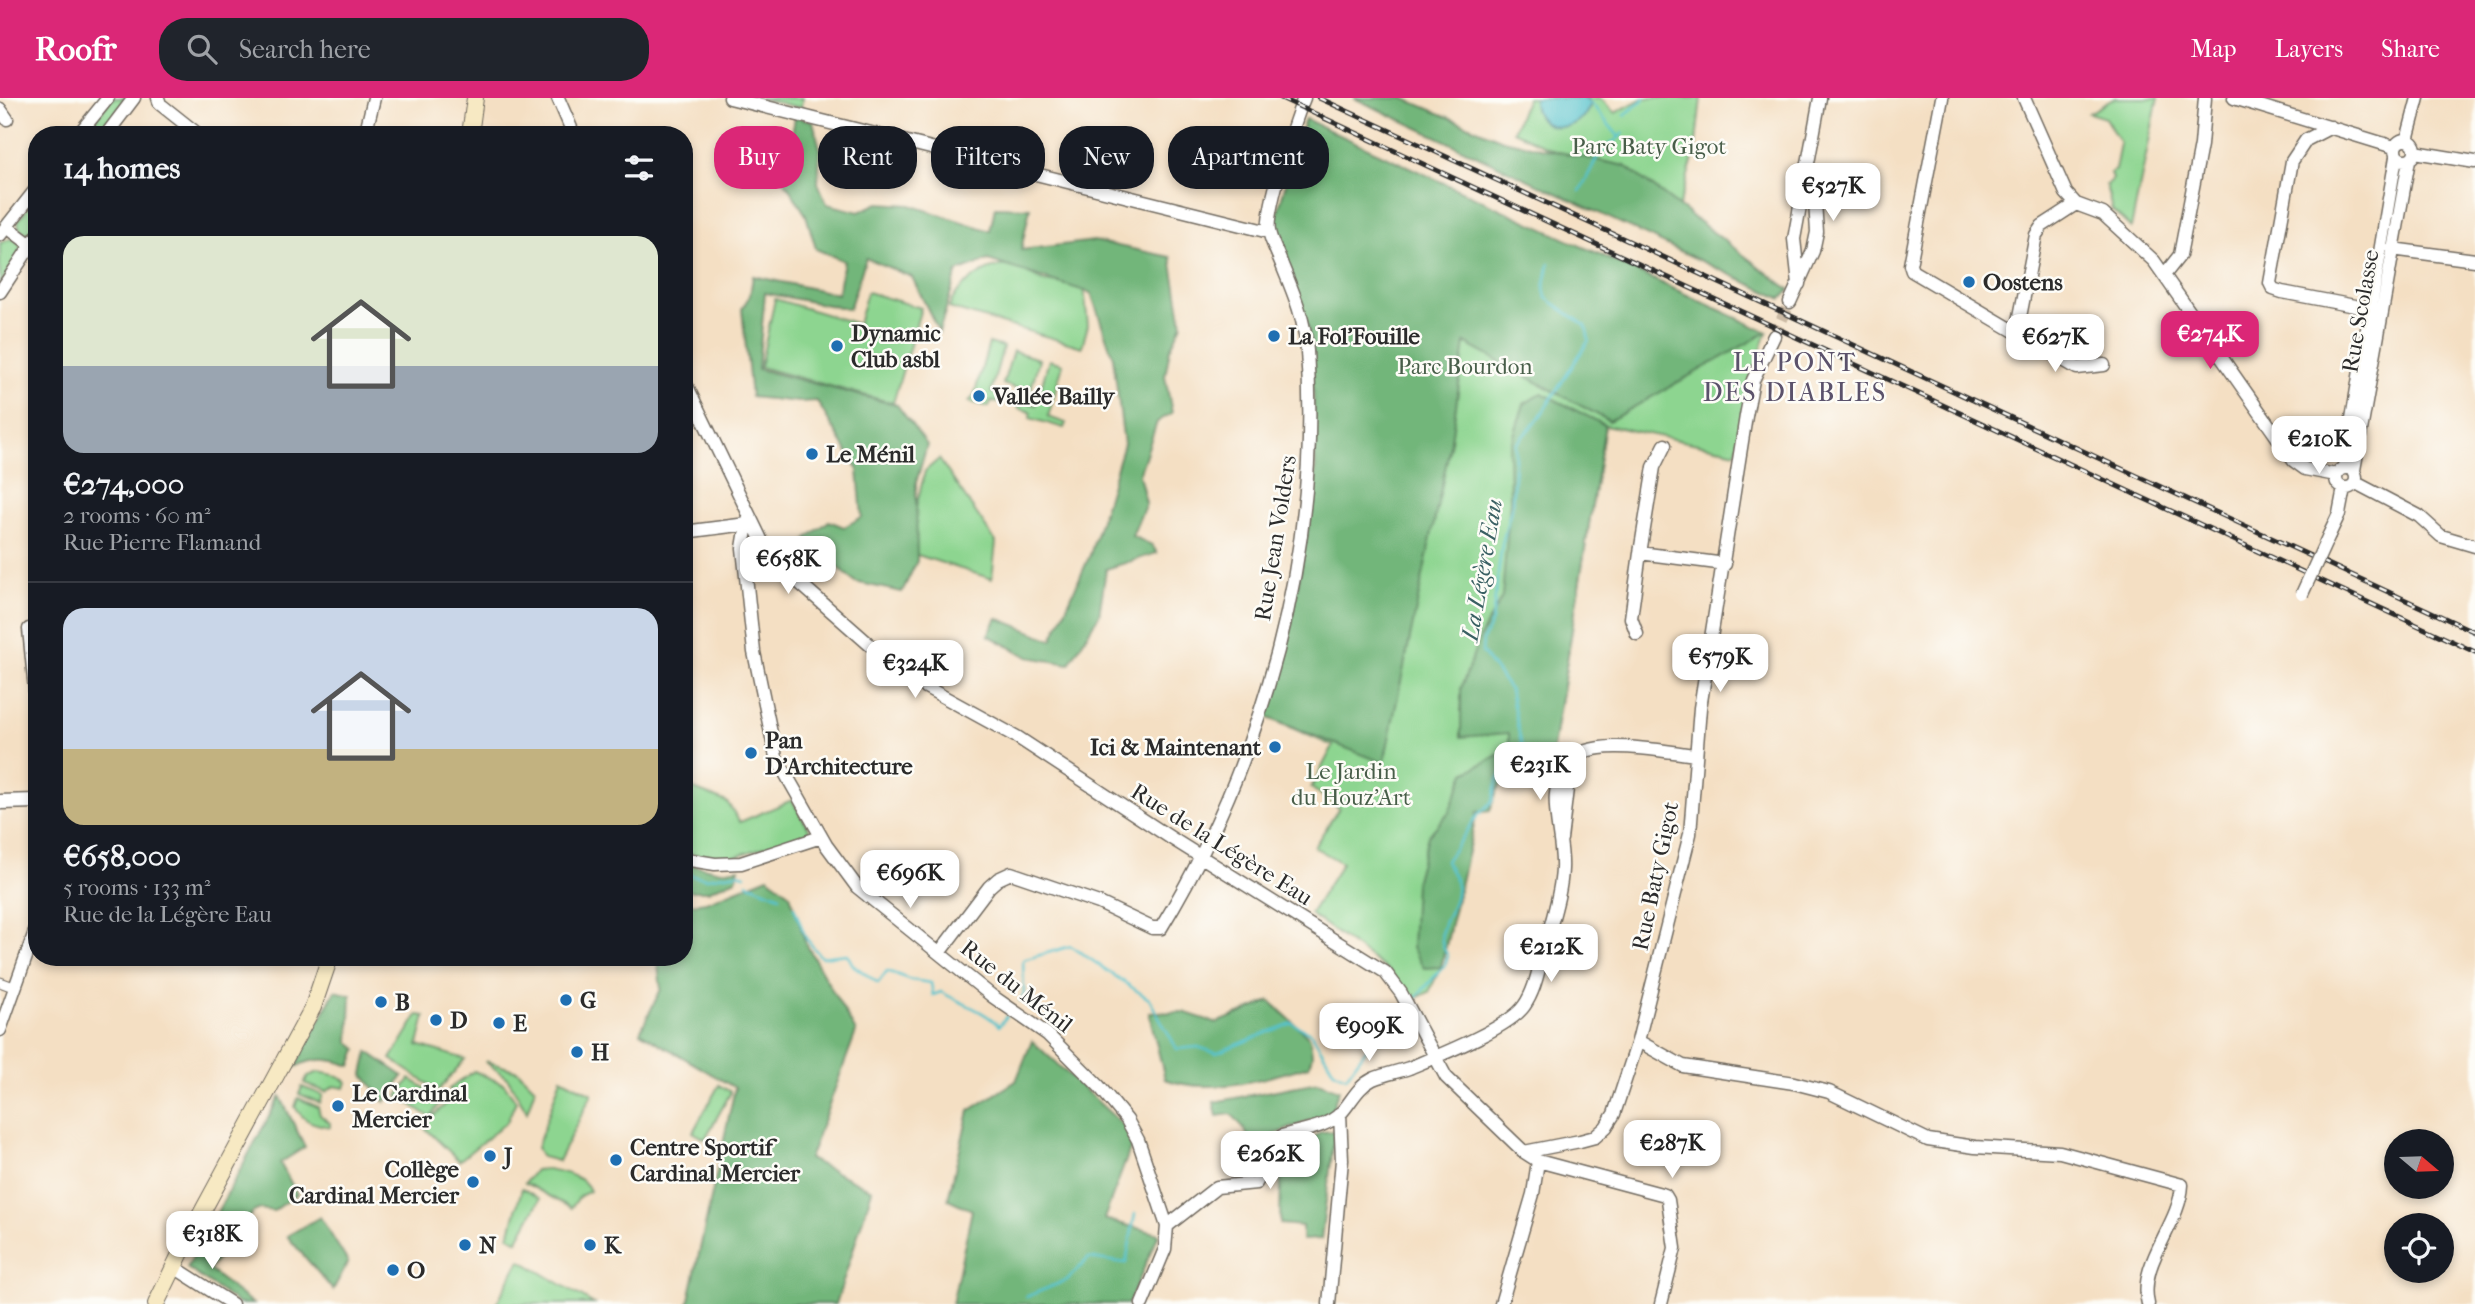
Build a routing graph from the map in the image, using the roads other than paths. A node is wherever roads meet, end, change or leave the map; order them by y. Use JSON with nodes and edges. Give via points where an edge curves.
{"nodes":[{"id":1,"x":108,"y":98,"type":"edge"},
{"id":2,"x":134,"y":98,"type":"edge"},
{"id":3,"x":158,"y":98,"type":"edge"},
{"id":4,"x":374,"y":98,"type":"edge"},
{"id":5,"x":475,"y":98,"type":"edge"},
{"id":6,"x":558,"y":98,"type":"edge"},
{"id":7,"x":730,"y":98,"type":"edge"},
{"id":8,"x":1304,"y":98,"type":"edge"},
{"id":9,"x":1820,"y":98,"type":"edge"},
{"id":10,"x":1942,"y":98,"type":"edge"},
{"id":11,"x":2024,"y":98,"type":"edge"},
{"id":12,"x":2205,"y":98,"type":"edge"},
{"id":13,"x":2234,"y":98,"type":"edge"},
{"id":14,"x":2418,"y":98,"type":"edge"},
{"id":15,"x":85,"y":126,"type":"edge"},
{"id":16,"x":113,"y":126,"type":"edge"},
{"id":17,"x":188,"y":126,"type":"edge"},
{"id":18,"x":367,"y":126,"type":"edge"},
{"id":19,"x":472,"y":126,"type":"edge"},
{"id":20,"x":570,"y":126,"type":"edge"},
{"id":21,"x":2331,"y":127,"type":"junction"},
{"id":22,"x":1811,"y":153,"type":"junction"},
{"id":23,"x":2404,"y":154,"type":"junction"},
{"id":24,"x":2475,"y":162,"type":"edge"},
{"id":25,"x":28,"y":199,"type":"edge"},
{"id":26,"x":2076,"y":204,"type":"junction"},
{"id":27,"x":3,"y":231,"type":"edge"},
{"id":28,"x":1269,"y":232,"type":"junction"},
{"id":29,"x":28,"y":239,"type":"edge"},
{"id":30,"x":2392,"y":249,"type":"junction"},
{"id":31,"x":28,"y":250,"type":"edge"},
{"id":32,"x":2475,"y":260,"type":"edge"},
{"id":33,"x":2165,"y":274,"type":"junction"},
{"id":34,"x":1799,"y":284,"type":"junction"},
{"id":35,"x":0,"y":292,"type":"edge"},
{"id":36,"x":1790,"y":302,"type":"tunnel mouth"},
{"id":37,"x":2370,"y":309,"type":"junction"},
{"id":38,"x":2017,"y":332,"type":"junction"},
{"id":39,"x":1774,"y":336,"type":"tunnel mouth"},
{"id":40,"x":2104,"y":365,"type":"dead end"},
{"id":41,"x":693,"y":400,"type":"edge"},
{"id":42,"x":1665,"y":444,"type":"dead end"},
{"id":43,"x":2347,"y":477,"type":"junction"},
{"id":44,"x":748,"y":521,"type":"junction"},
{"id":45,"x":693,"y":530,"type":"edge"},
{"id":46,"x":2474,"y":544,"type":"edge"},
{"id":47,"x":1640,"y":553,"type":"junction"},
{"id":48,"x":1725,"y":564,"type":"junction"},
{"id":49,"x":2302,"y":594,"type":"dead end"},
{"id":50,"x":1637,"y":634,"type":"dead end"},
{"id":51,"x":1696,"y":755,"type":"junction"},
{"id":52,"x":28,"y":801,"type":"edge"},
{"id":53,"x":0,"y":802,"type":"edge"},
{"id":54,"x":821,"y":837,"type":"junction"},
{"id":55,"x":1202,"y":857,"type":"junction"},
{"id":56,"x":693,"y":860,"type":"edge"},
{"id":57,"x":28,"y":953,"type":"edge"},
{"id":58,"x":939,"y":953,"type":"junction"},
{"id":59,"x":327,"y":966,"type":"edge"},
{"id":60,"x":0,"y":982,"type":"edge"},
{"id":61,"x":16,"y":988,"type":"junction"},
{"id":62,"x":0,"y":1030,"type":"edge"},
{"id":63,"x":1638,"y":1041,"type":"junction"},
{"id":64,"x":1433,"y":1056,"type":"junction"},
{"id":65,"x":1340,"y":1113,"type":"junction"},
{"id":66,"x":1524,"y":1152,"type":"junction"},
{"id":67,"x":1538,"y":1161,"type":"junction"},
{"id":68,"x":1167,"y":1226,"type":"junction"},
{"id":69,"x":174,"y":1267,"type":"junction"},
{"id":70,"x":156,"y":1304,"type":"edge"},
{"id":71,"x":232,"y":1304,"type":"edge"},
{"id":72,"x":1142,"y":1304,"type":"edge"},
{"id":73,"x":1329,"y":1304,"type":"edge"},
{"id":74,"x":1501,"y":1304,"type":"edge"},
{"id":75,"x":1661,"y":1304,"type":"edge"},
{"id":76,"x":2148,"y":1304,"type":"edge"}],
"edges":[{"from":1,"to":15,"type":"street"},
{"from":2,"to":16,"type":"street"},
{"from":3,"to":17,"type":"street"},
{"from":4,"to":18,"type":"street"},
{"from":5,"to":19,"type":"main road"},
{"from":6,"to":20,"type":"street"},
{"from":7,"to":28,"type":"street"},
{"from":8,"to":28,"type":"street","via":[[1269,216]]},
{"from":9,"to":22,"type":"street"},
{"from":10,"to":38,"type":"street","via":[[1910,265],[1912,271]]},
{"from":11,"to":26,"type":"street","via":[[2066,193]]},
{"from":12,"to":33,"type":"street","via":[[2180,255]]},
{"from":13,"to":21,"type":"street"},
{"from":14,"to":23,"type":"street","via":[[2407,140],[2398,142]]},
{"from":21,"to":23,"type":"street"},
{"from":21,"to":37,"type":"street","via":[[2306,140],[2292,160],[2270,283],[2282,292]]},
{"from":22,"to":34,"type":"street","via":[[1794,239]]},
{"from":22,"to":34,"type":"street","via":[[1817,233]]},
{"from":23,"to":24,"type":"street"},
{"from":23,"to":30,"type":"street","name":"Rue Scolasse"},
{"from":23,"to":37,"type":"street","name":"Rue Scolasse"},
{"from":25,"to":27,"type":"street"},
{"from":26,"to":33,"type":"street","via":[[2103,214]]},
{"from":26,"to":38,"type":"street","via":[[2036,235]]},
{"from":27,"to":29,"type":"street"},
{"from":28,"to":55,"type":"street","name":"Rue Jean Volders","via":[[1301,313],[1307,350],[1307,494],[1269,684]]},
{"from":30,"to":32,"type":"street"},
{"from":30,"to":43,"type":"street","name":"Rue Scolasse"},
{"from":31,"to":35,"type":"street"},
{"from":33,"to":43,"type":"street","via":[[2294,461],[2305,469]]},
{"from":34,"to":36,"type":"street"},
{"from":37,"to":43,"type":"street","name":"Rue Scolasse"},
{"from":38,"to":40,"type":"street","via":[[2077,368]]},
{"from":39,"to":48,"type":"street","name":"Rue Baty Gigot","via":[[1751,392]]},
{"from":41,"to":44,"type":"street","name":"Rue du Ménil"},
{"from":42,"to":47,"type":"street","via":[[1654,467]]},
{"from":43,"to":46,"type":"street","via":[[2419,516],[2441,536]]},
{"from":43,"to":49,"type":"street","bridge":true,"via":[[2335,522]]},
{"from":44,"to":45,"type":"street"},
{"from":44,"to":54,"type":"street","name":"Rue du Ménil","via":[[743,548],[759,687],[776,757]]},
{"from":44,"to":55,"type":"street","name":"Rue de la Légère Eau","via":[[775,563],[913,680],[1017,737]]},
{"from":47,"to":48,"type":"street"},
{"from":47,"to":50,"type":"street","via":[[1631,618]]},
{"from":48,"to":51,"type":"street","name":"Rue Baty Gigot"},
{"from":51,"to":63,"type":"street","name":"Rue Baty Gigot","via":[[1687,852]]},
{"from":51,"to":64,"type":"street","via":[[1613,747],[1591,748],[1569,760],[1558,780],[1556,827],[1562,870],[1558,899],[1532,993],[1506,1024]]},
{"from":52,"to":53,"type":"street"},
{"from":54,"to":56,"type":"street","via":[[741,863]]},
{"from":54,"to":58,"type":"street","name":"Rue du Ménil","via":[[857,887]]},
{"from":55,"to":58,"type":"street","name":"Rue Jean Volders","via":[[1161,928],[1011,873],[989,887]]},
{"from":55,"to":64,"type":"street","name":"Rue de la Légère Eau","via":[[1385,972]]},
{"from":57,"to":61,"type":"street"},
{"from":58,"to":68,"type":"street","name":"Rue du Ménil","via":[[1047,1034],[1099,1086],[1138,1140]]},
{"from":59,"to":69,"type":"main road","via":[[313,1007]]},
{"from":60,"to":61,"type":"street"},
{"from":61,"to":62,"type":"street"},
{"from":63,"to":66,"type":"street","name":"Rue Baty Gigot","via":[[1606,1127],[1595,1137]]},
{"from":63,"to":76,"type":"street","via":[[1675,1064],[1829,1092],[1928,1140],[2060,1152],[2182,1185],[2153,1261]]},
{"from":64,"to":65,"type":"street","via":[[1372,1080]]},
{"from":64,"to":66,"type":"street","name":"Rue de la Légère Eau","via":[[1446,1077]]},
{"from":65,"to":68,"type":"street","via":[[1323,1124],[1282,1136],[1256,1183],[1217,1187]]},
{"from":65,"to":73,"type":"street","via":[[1342,1160]]},
{"from":66,"to":67,"type":"street","name":"Rue de la Légère Eau"},
{"from":67,"to":74,"type":"street"},
{"from":67,"to":75,"type":"street","name":"Rue de la Légère Eau","via":[[1665,1195],[1675,1248]]},
{"from":68,"to":72,"type":"street","via":[[1165,1249]]},
{"from":69,"to":70,"type":"main road"},
{"from":69,"to":71,"type":"street"}]}
